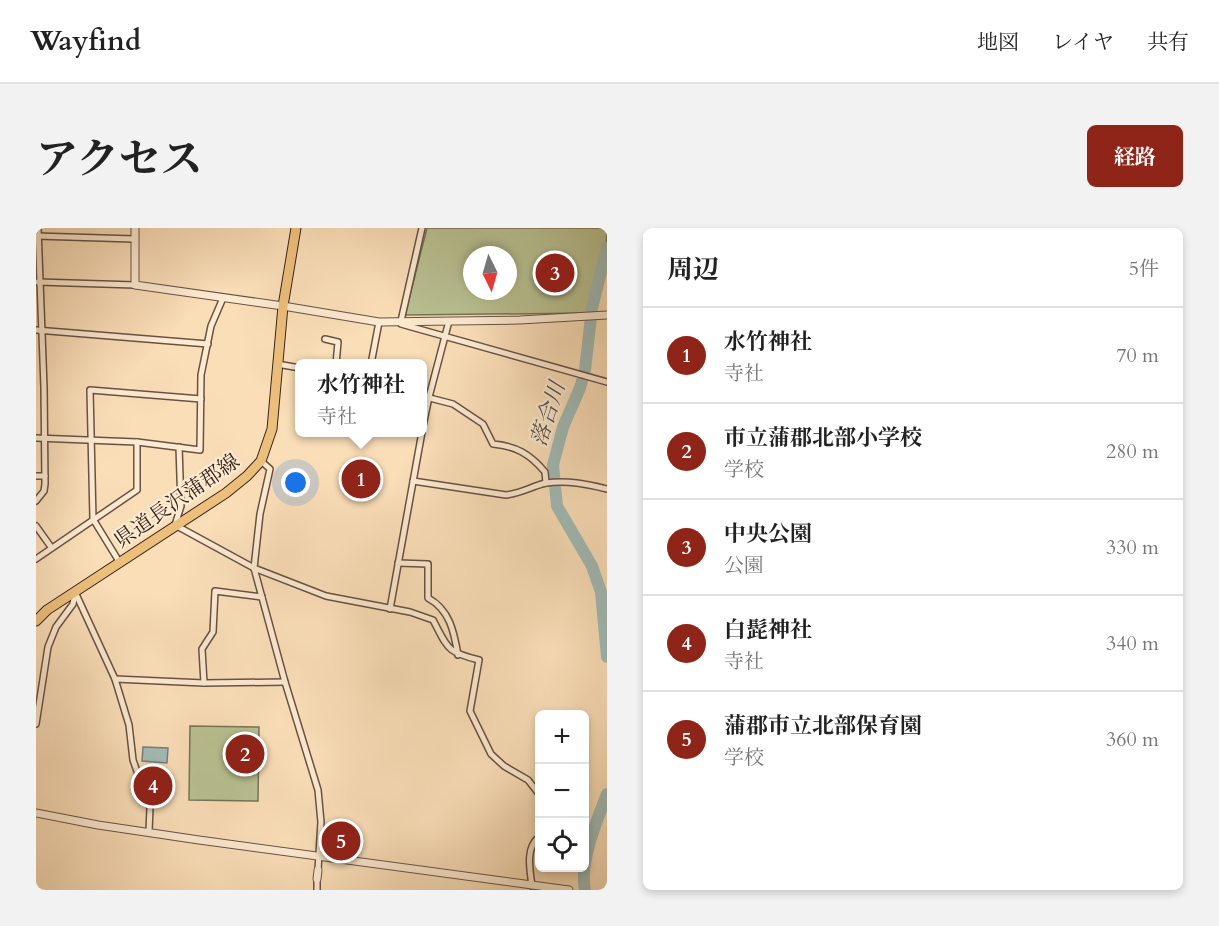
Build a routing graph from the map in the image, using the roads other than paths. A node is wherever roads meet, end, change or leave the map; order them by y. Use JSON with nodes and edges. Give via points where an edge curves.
{"nodes":[{"id":1,"x":38,"y":228,"type":"edge"},
{"id":2,"x":135,"y":228,"type":"edge"},
{"id":3,"x":296,"y":228,"type":"edge"},
{"id":4,"x":422,"y":228,"type":"edge"},
{"id":5,"x":37,"y":236,"type":"edge"},
{"id":6,"x":134,"y":239,"type":"junction"},
{"id":7,"x":38,"y":282,"type":"edge"},
{"id":8,"x":135,"y":285,"type":"junction"},
{"id":9,"x":223,"y":298,"type":"junction"},
{"id":10,"x":283,"y":306,"type":"junction"},
{"id":11,"x":607,"y":315,"type":"edge"},
{"id":12,"x":449,"y":321,"type":"junction"},
{"id":13,"x":379,"y":322,"type":"junction"},
{"id":14,"x":397,"y":322,"type":"junction"},
{"id":15,"x":39,"y":330,"type":"edge"},
{"id":16,"x":446,"y":336,"type":"junction"},
{"id":17,"x":325,"y":339,"type":"dead end"},
{"id":18,"x":208,"y":344,"type":"junction"},
{"id":19,"x":336,"y":359,"type":"edge"},
{"id":20,"x":372,"y":359,"type":"edge"},
{"id":21,"x":277,"y":364,"type":"junction"},
{"id":22,"x":295,"y":367,"type":"edge"},
{"id":23,"x":607,"y":382,"type":"edge"},
{"id":24,"x":36,"y":387,"type":"edge"},
{"id":25,"x":44,"y":387,"type":"junction"},
{"id":26,"x":427,"y":394,"type":"edge"},
{"id":27,"x":427,"y":397,"type":"edge"},
{"id":28,"x":201,"y":399,"type":"junction"},
{"id":29,"x":421,"y":437,"type":"edge"},
{"id":30,"x":36,"y":438,"type":"edge"},
{"id":31,"x":45,"y":439,"type":"junction"},
{"id":32,"x":92,"y":440,"type":"junction"},
{"id":33,"x":137,"y":442,"type":"junction"},
{"id":34,"x":179,"y":447,"type":"junction"},
{"id":35,"x":261,"y":461,"type":"junction"},
{"id":36,"x":36,"y":476,"type":"edge"},
{"id":37,"x":45,"y":477,"type":"junction"},
{"id":38,"x":413,"y":481,"type":"junction"},
{"id":39,"x":546,"y":483,"type":"junction"},
{"id":40,"x":607,"y":489,"type":"edge"},
{"id":41,"x":36,"y":501,"type":"edge"},
{"id":42,"x":93,"y":519,"type":"junction"},
{"id":43,"x":175,"y":525,"type":"junction"},
{"id":44,"x":36,"y":526,"type":"edge"},
{"id":45,"x":51,"y":547,"type":"junction"},
{"id":46,"x":36,"y":559,"type":"edge"},
{"id":47,"x":120,"y":563,"type":"junction"},
{"id":48,"x":398,"y":563,"type":"junction"},
{"id":49,"x":254,"y":568,"type":"junction"},
{"id":50,"x":75,"y":592,"type":"junction"},
{"id":51,"x":262,"y":597,"type":"junction"},
{"id":52,"x":390,"y":609,"type":"junction"},
{"id":53,"x":36,"y":621,"type":"edge"},
{"id":54,"x":458,"y":655,"type":"junction"},
{"id":55,"x":115,"y":680,"type":"junction"},
{"id":56,"x":285,"y":682,"type":"junction"},
{"id":57,"x":204,"y":683,"type":"junction"},
{"id":58,"x":36,"y":724,"type":"edge"},
{"id":59,"x":535,"y":788,"type":"edge"},
{"id":60,"x":36,"y":813,"type":"edge"},
{"id":61,"x":148,"y":831,"type":"junction"},
{"id":62,"x":535,"y":841,"type":"edge"},
{"id":63,"x":320,"y":857,"type":"junction"},
{"id":64,"x":318,"y":870,"type":"joint"},
{"id":65,"x":317,"y":879,"type":"joint"},
{"id":66,"x":532,"y":886,"type":"junction"},
{"id":67,"x":317,"y":890,"type":"edge"},
{"id":68,"x":570,"y":890,"type":"edge"}],
"edges":[{"from":1,"to":5,"type":"street"},
{"from":2,"to":6,"type":"street"},
{"from":3,"to":10,"type":"main road","name":"県道長沢蒲郡線"},
{"from":4,"to":14,"type":"street"},
{"from":5,"to":6,"type":"street"},
{"from":5,"to":7,"type":"street"},
{"from":6,"to":8,"type":"street"},
{"from":7,"to":8,"type":"street"},
{"from":7,"to":15,"type":"street"},
{"from":8,"to":9,"type":"street"},
{"from":9,"to":10,"type":"street"},
{"from":9,"to":18,"type":"street"},
{"from":10,"to":13,"type":"street"},
{"from":10,"to":21,"type":"main road","name":"県道長沢蒲郡線"},
{"from":11,"to":12,"type":"street"},
{"from":12,"to":14,"type":"street"},
{"from":12,"to":16,"type":"street"},
{"from":13,"to":14,"type":"street"},
{"from":13,"to":20,"type":"street"},
{"from":14,"to":16,"type":"street"},
{"from":15,"to":18,"type":"street"},
{"from":15,"to":25,"type":"street"},
{"from":16,"to":23,"type":"street"},
{"from":16,"to":26,"type":"street"},
{"from":17,"to":19,"type":"street","via":[[338,342]]},
{"from":18,"to":28,"type":"street","via":[[201,375]]},
{"from":21,"to":22,"type":"street"},
{"from":21,"to":35,"type":"main road","name":"県道長沢蒲郡線","via":[[272,429]]},
{"from":24,"to":25,"type":"street"},
{"from":25,"to":31,"type":"street"},
{"from":27,"to":39,"type":"street","via":[[453,404],[483,424],[494,444],[512,446],[536,461],[545,472]]},
{"from":28,"to":32,"type":"street","via":[[90,390]]},
{"from":28,"to":34,"type":"street","via":[[200,450]]},
{"from":29,"to":38,"type":"street"},
{"from":30,"to":31,"type":"street"},
{"from":31,"to":32,"type":"street"},
{"from":31,"to":37,"type":"street"},
{"from":32,"to":33,"type":"street"},
{"from":32,"to":42,"type":"street"},
{"from":33,"to":34,"type":"street"},
{"from":33,"to":42,"type":"street","via":[[137,490]]},
{"from":34,"to":43,"type":"street","via":[[181,506]]},
{"from":35,"to":43,"type":"main road","name":"県道長沢蒲郡線","via":[[226,493]]},
{"from":35,"to":49,"type":"street","via":[[270,469]]},
{"from":36,"to":37,"type":"street"},
{"from":37,"to":41,"type":"street","via":[[44,491]]},
{"from":38,"to":39,"type":"street","via":[[506,495]]},
{"from":38,"to":48,"type":"street"},
{"from":39,"to":40,"type":"street","via":[[579,482]]},
{"from":42,"to":45,"type":"street"},
{"from":42,"to":47,"type":"street"},
{"from":43,"to":47,"type":"main road","name":"県道長沢蒲郡線"},
{"from":43,"to":49,"type":"street"},
{"from":44,"to":45,"type":"street"},
{"from":45,"to":46,"type":"street"},
{"from":47,"to":50,"type":"main road","name":"県道長沢蒲郡線"},
{"from":48,"to":52,"type":"street"},
{"from":48,"to":54,"type":"street","via":[[428,564],[428,598],[444,610]]},
{"from":49,"to":51,"type":"street"},
{"from":49,"to":52,"type":"street","via":[[326,596]]},
{"from":50,"to":53,"type":"main road","name":"県道長沢蒲郡線"},
{"from":50,"to":55,"type":"street"},
{"from":50,"to":58,"type":"street","via":[[73,604],[56,627],[48,647]]},
{"from":51,"to":56,"type":"street"},
{"from":51,"to":57,"type":"street","via":[[215,591],[213,632],[202,649]]},
{"from":52,"to":54,"type":"street","via":[[432,620],[448,647]]},
{"from":54,"to":59,"type":"street","via":[[479,660],[470,711],[491,754]]},
{"from":55,"to":57,"type":"street"},
{"from":55,"to":61,"type":"street","via":[[129,725],[133,760],[150,808]]},
{"from":56,"to":57,"type":"street"},
{"from":56,"to":63,"type":"street","via":[[318,790]]},
{"from":60,"to":61,"type":"street"},
{"from":61,"to":63,"type":"street"},
{"from":62,"to":66,"type":"street","via":[[530,862]]},
{"from":63,"to":64,"type":"street"},
{"from":63,"to":66,"type":"street"},
{"from":64,"to":65,"type":"street"},
{"from":65,"to":67,"type":"street"},
{"from":66,"to":68,"type":"street"}]}
